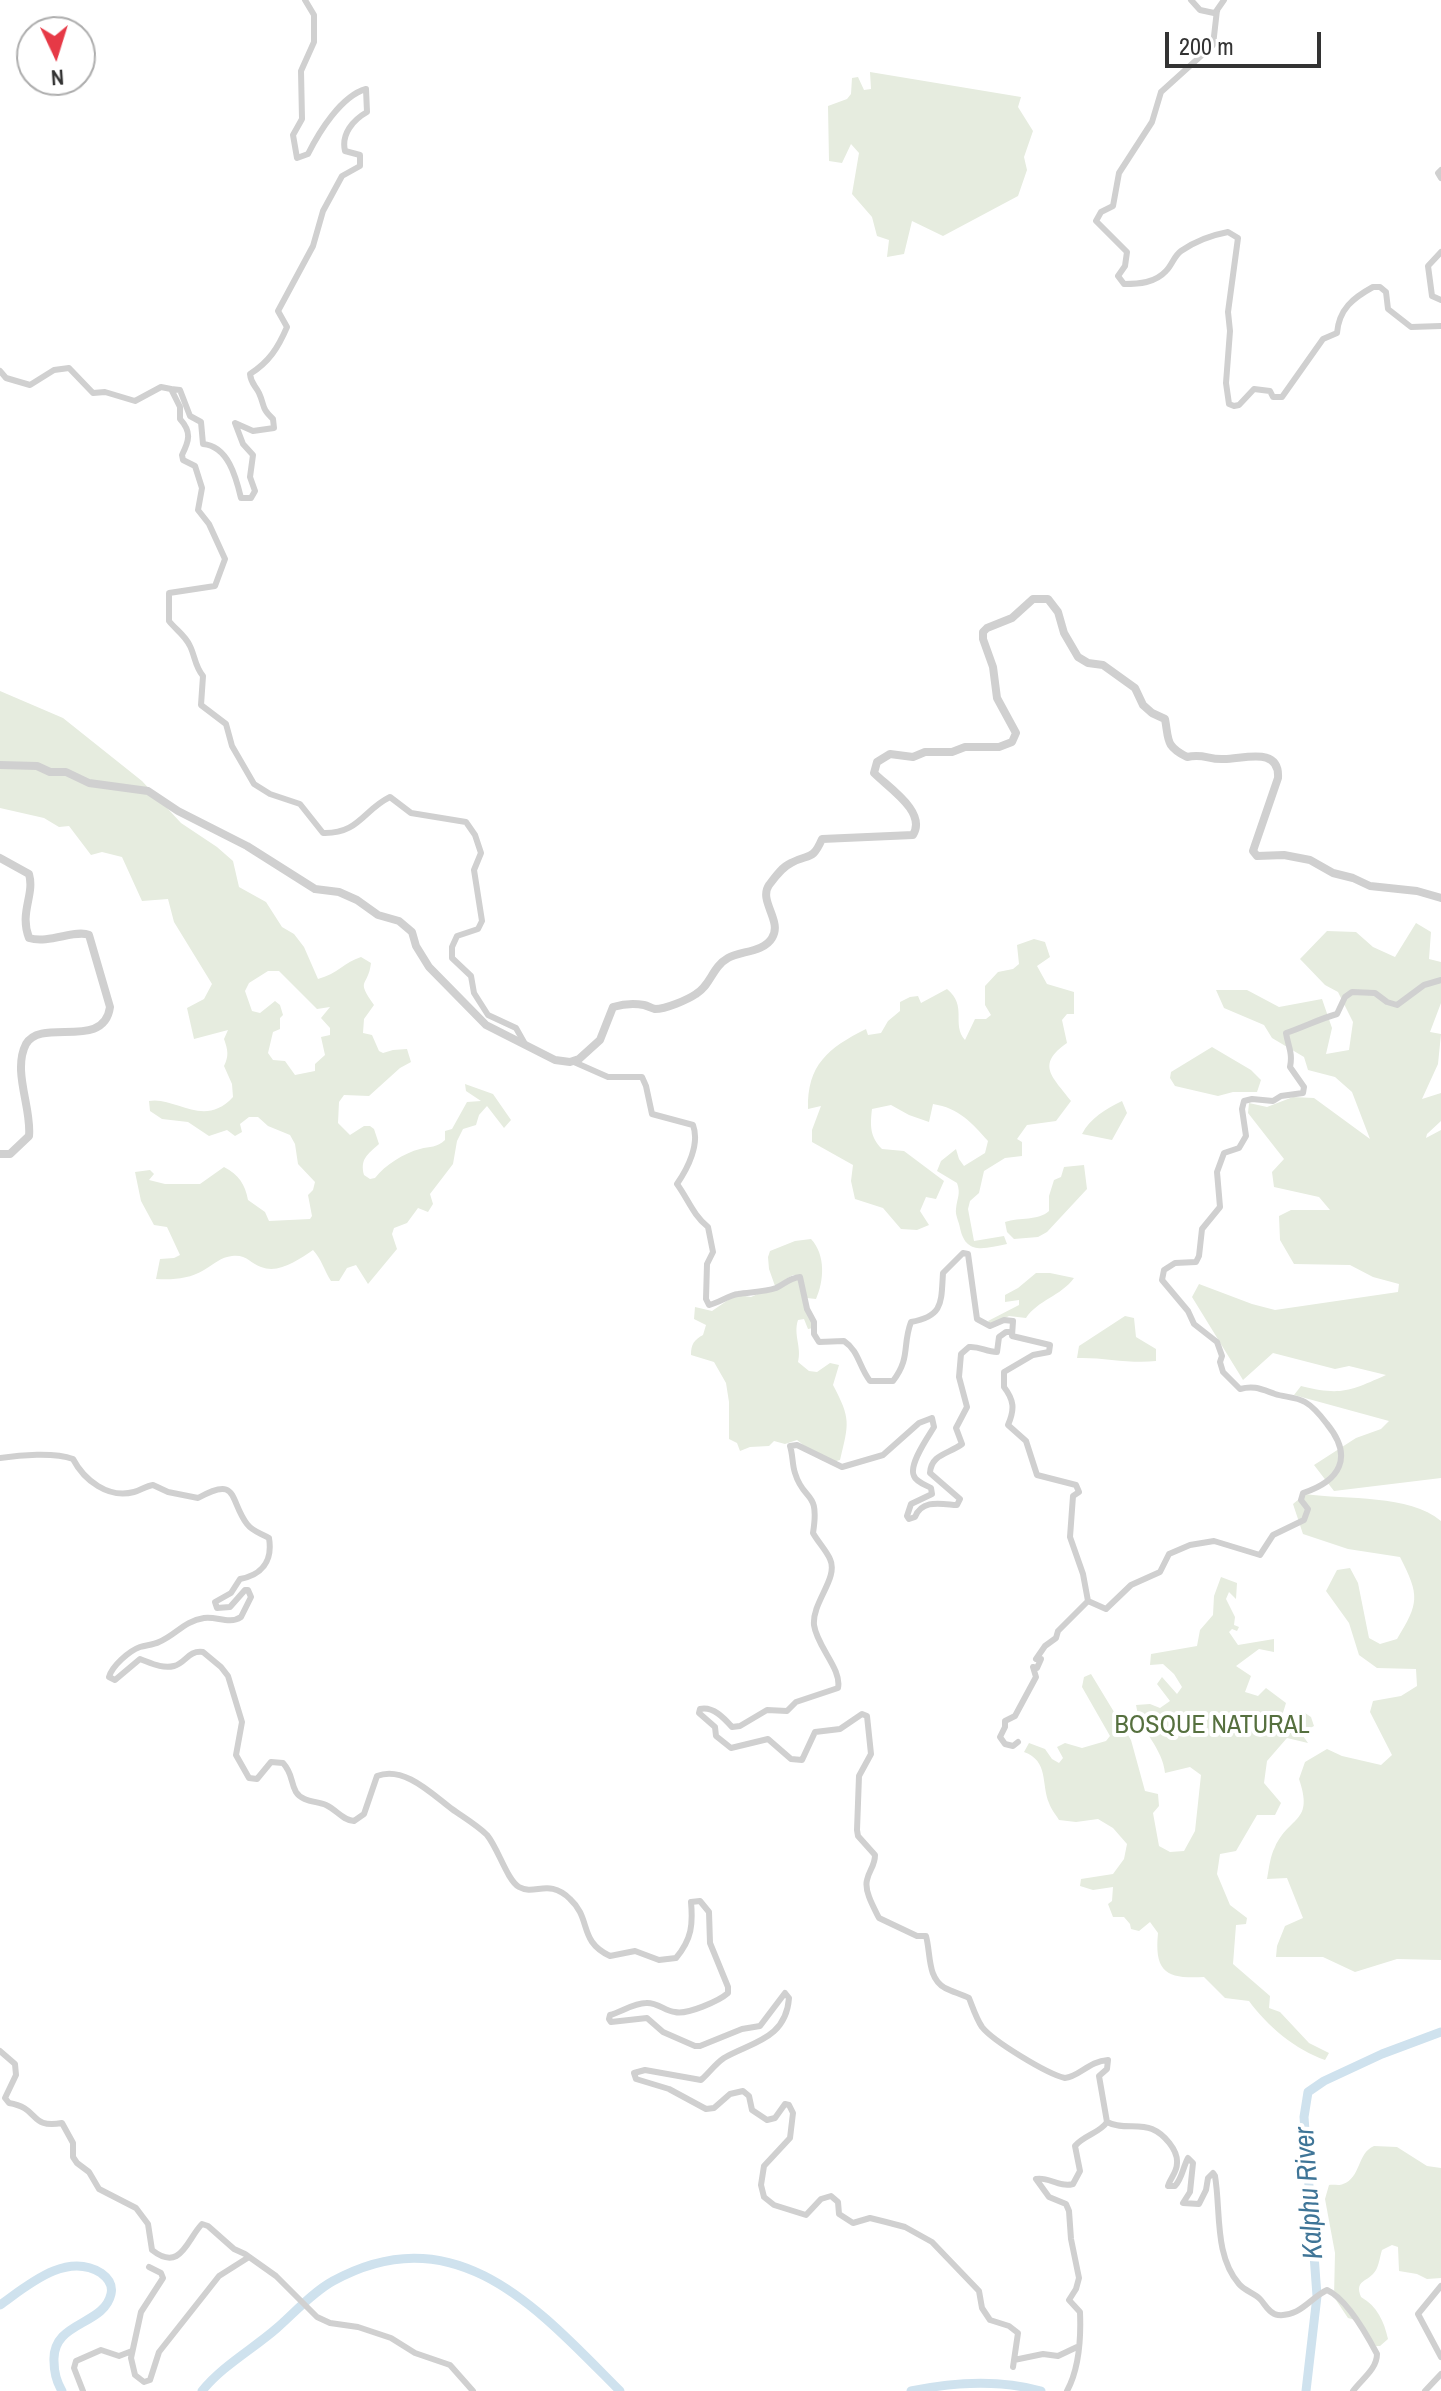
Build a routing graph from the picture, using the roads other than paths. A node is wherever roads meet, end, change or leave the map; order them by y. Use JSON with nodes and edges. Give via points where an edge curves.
{"nodes":[{"id":1,"x":305,"y":0,"type":"edge"},
{"id":2,"x":1191,"y":0,"type":"edge"},
{"id":3,"x":1224,"y":0,"type":"edge"},
{"id":4,"x":1217,"y":11,"type":"junction"},
{"id":5,"x":1441,"y":170,"type":"edge"},
{"id":6,"x":1441,"y":178,"type":"edge"},
{"id":7,"x":1441,"y":252,"type":"edge"},
{"id":8,"x":1441,"y":300,"type":"edge"},
{"id":9,"x":1441,"y":326,"type":"edge"},
{"id":10,"x":0,"y":371,"type":"edge"},
{"id":11,"x":171,"y":389,"type":"junction"},
{"id":12,"x":0,"y":765,"type":"edge"},
{"id":13,"x":0,"y":858,"type":"edge"},
{"id":14,"x":1441,"y":898,"type":"edge"},
{"id":15,"x":1441,"y":980,"type":"edge"},
{"id":16,"x":525,"y":1044,"type":"junction"},
{"id":17,"x":570,"y":1062,"type":"junction"},
{"id":18,"x":0,"y":1154,"type":"edge"},
{"id":19,"x":1012,"y":1332,"type":"junction"},
{"id":20,"x":0,"y":1458,"type":"edge"},
{"id":21,"x":1088,"y":1601,"type":"junction"},
{"id":22,"x":1018,"y":1742,"type":"dead end"},
{"id":23,"x":0,"y":2051,"type":"edge"},
{"id":24,"x":1107,"y":2122,"type":"junction"},
{"id":25,"x":249,"y":2257,"type":"junction"},
{"id":26,"x":149,"y":2267,"type":"dead end"},
{"id":27,"x":1441,"y":2286,"type":"edge"},
{"id":28,"x":1077,"y":2347,"type":"junction"},
{"id":29,"x":132,"y":2351,"type":"junction"},
{"id":30,"x":1441,"y":2357,"type":"edge"},
{"id":31,"x":1441,"y":2374,"type":"edge"},
{"id":32,"x":83,"y":2391,"type":"edge"},
{"id":33,"x":473,"y":2391,"type":"edge"},
{"id":34,"x":1067,"y":2391,"type":"edge"},
{"id":35,"x":1353,"y":2391,"type":"edge"},
{"id":36,"x":1425,"y":2391,"type":"edge"}],
"edges":[{"from":1,"to":11,"type":"street","via":[[314,15],[314,42],[301,71],[302,119],[293,135],[297,158],[308,154],[341,107],[360,90],[366,89],[367,112],[354,120],[344,144],[345,151],[360,155],[360,166],[342,176],[323,211],[313,246],[278,311],[287,327],[279,345],[265,365],[250,374],[274,428],[253,431],[235,423],[253,455],[251,498],[241,498],[230,461],[203,444],[201,422],[190,416],[180,390]]},
{"from":2,"to":4,"type":"street","via":[[1200,10]]},
{"from":3,"to":4,"type":"street"},
{"from":4,"to":9,"type":"street","via":[[1213,45],[1161,92],[1152,122],[1119,173],[1113,206],[1096,221],[1127,252],[1118,276],[1124,284],[1140,284],[1165,272],[1178,253],[1193,244],[1228,232],[1238,238],[1230,286],[1226,383],[1229,404],[1234,406],[1254,389],[1282,397],[1323,339],[1337,333],[1338,319],[1350,304],[1373,287],[1386,292],[1388,309],[1411,327]]},
{"from":5,"to":6,"type":"street"},
{"from":7,"to":8,"type":"street","via":[[1428,266],[1432,296]]},
{"from":10,"to":11,"type":"street","via":[[30,385],[54,370],[69,368],[93,393],[135,401],[161,387]]},
{"from":11,"to":16,"type":"street","via":[[180,419],[188,427],[183,460],[195,466],[202,488],[198,510],[225,559],[215,586],[169,593],[169,621],[183,634],[203,676],[201,705],[226,724],[254,784],[300,804],[323,833],[339,833],[359,823],[390,797],[411,813],[466,822],[481,853],[474,870],[482,921],[478,929],[457,936],[452,958],[471,976],[474,993],[488,1015],[516,1028]]},
{"from":12,"to":16,"type":"street","via":[[37,766],[89,783],[148,791],[308,885],[348,896],[399,921],[455,995],[486,1025]]},
{"from":13,"to":18,"type":"street","via":[[29,874],[29,938],[89,935],[110,1007],[101,1023],[83,1033],[51,1032],[26,1044],[23,1082],[29,1136],[10,1154]]},
{"from":14,"to":17,"type":"street","via":[[1370,886],[1310,860],[1257,856],[1253,851],[1278,778],[1273,761],[1265,756],[1221,760],[1203,753],[1187,757],[1173,749],[1165,719],[1152,713],[1135,688],[1103,665],[1078,657],[1048,599],[1033,599],[1012,618],[983,632],[997,698],[1016,733],[1012,742],[913,757],[884,756],[874,773],[910,807],[917,821],[913,835],[822,839],[811,858],[792,862],[769,885],[766,895],[775,929],[763,946],[728,958],[693,996],[656,1009],[635,1004],[613,1007],[600,1040]]},
{"from":15,"to":21,"type":"street","via":[[1424,985],[1397,1005],[1375,993],[1352,992],[1337,1014],[1286,1033],[1293,1055],[1290,1067],[1303,1093],[1244,1101],[1246,1136],[1239,1148],[1224,1153],[1217,1172],[1220,1207],[1202,1229],[1199,1256],[1196,1262],[1175,1263],[1164,1270],[1162,1280],[1194,1324],[1217,1342],[1223,1372],[1231,1382],[1240,1389],[1254,1385],[1303,1400],[1337,1436],[1340,1467],[1331,1479],[1303,1493],[1308,1509],[1304,1520],[1273,1535],[1260,1555],[1214,1541],[1190,1545],[1169,1554],[1160,1572],[1131,1585],[1106,1609]]},
{"from":16,"to":17,"type":"street"},
{"from":17,"to":19,"type":"street","via":[[608,1077],[642,1077],[652,1114],[693,1125],[695,1147],[677,1184],[708,1227],[713,1252],[707,1264],[709,1305],[800,1277],[819,1342],[844,1341],[858,1353],[870,1381],[893,1381],[904,1366],[911,1322],[932,1316],[941,1304],[943,1273],[963,1253],[968,1254],[977,1319],[990,1326],[1013,1321]]},
{"from":19,"to":21,"type":"street","via":[[1050,1345],[1049,1352],[1004,1372],[1014,1412],[1008,1425],[1026,1441],[1037,1475],[1076,1485],[1070,1537]]},
{"from":19,"to":24,"type":"street","via":[[999,1337],[997,1352],[969,1347],[961,1354],[959,1377],[967,1407],[956,1428],[962,1444],[936,1457],[929,1468],[960,1499],[957,1505],[924,1505],[915,1517],[907,1516],[911,1504],[932,1494],[913,1473],[934,1427],[932,1418],[883,1455],[842,1467],[790,1446],[795,1474],[816,1511],[813,1533],[831,1560],[832,1576],[820,1596],[814,1624],[820,1646],[839,1676],[838,1688],[796,1702],[787,1711],[767,1710],[740,1726],[732,1727],[705,1708],[699,1713],[731,1748],[768,1739],[791,1759],[802,1760],[815,1732],[840,1729],[867,1716],[871,1754],[859,1776],[857,1830],[875,1855],[866,1887],[879,1918],[926,1936],[936,1982],[969,1998],[986,2032],[1024,2060],[1065,2078],[1108,2060],[1099,2076]]},
{"from":20,"to":28,"type":"street","via":[[64,1455],[88,1480],[118,1493],[153,1485],[198,1498],[211,1490],[231,1492],[246,1523],[269,1538],[270,1546],[256,1576],[240,1579],[231,1593],[215,1602],[217,1608],[230,1607],[248,1590],[251,1597],[241,1617],[183,1624],[159,1642],[129,1653],[109,1677],[115,1680],[140,1659],[173,1667],[190,1653],[203,1652],[228,1676],[242,1722],[236,1755],[249,1778],[257,1779],[271,1762],[283,1763],[301,1798],[354,1821],[364,1814],[377,1776],[390,1773],[412,1780],[487,1835],[516,1885],[559,1889],[572,1900],[591,1943],[610,1956],[635,1951],[659,1960],[676,1958],[693,1924],[691,1902],[700,1901],[709,1912],[710,1943],[728,1993],[688,2012],[646,2003],[610,2015],[611,2022],[647,2018],[663,2032],[700,2046],[760,2026],[785,1993],[786,2010],[775,2031],[725,2057],[701,2080],[645,2070],[634,2073],[636,2079],[706,2109],[743,2091],[752,2110],[767,2120],[789,2105],[790,2138],[764,2166],[764,2197],[806,2215],[831,2196],[839,2214],[853,2223],[870,2218],[905,2227],[932,2242],[979,2291],[990,2320],[1018,2333],[1014,2363],[1043,2354],[1059,2356]]},
{"from":21,"to":22,"type":"street","via":[[1036,1659],[1041,1659],[1033,1667],[1036,1677],[1020,1709],[1005,1721],[1000,1737],[1005,1744]]},
{"from":23,"to":25,"type":"street","via":[[15,2064],[16,2075],[5,2098],[23,2105],[40,2123],[62,2123],[73,2143],[73,2157],[99,2189],[136,2208],[148,2224],[152,2250],[165,2257],[179,2255],[202,2224]]},
{"from":24,"to":28,"type":"street","via":[[1075,2146],[1080,2171],[1073,2184],[1036,2179],[1069,2211],[1079,2274],[1069,2300],[1080,2312]]},
{"from":24,"to":35,"type":"street","via":[[1151,2129],[1169,2143],[1177,2158],[1168,2186],[1178,2183],[1191,2159],[1190,2192],[1183,2203],[1199,2204],[1213,2173],[1226,2262],[1238,2284],[1272,2312],[1302,2310],[1327,2290],[1336,2294],[1377,2354],[1377,2364]]},
{"from":25,"to":29,"type":"street","via":[[219,2276],[159,2352],[147,2382],[135,2375]]},
{"from":25,"to":33,"type":"street","via":[[312,2313],[330,2323],[391,2338],[450,2365]]},
{"from":26,"to":29,"type":"street","via":[[163,2278],[141,2312]]},
{"from":27,"to":30,"type":"street","via":[[1418,2314]]},
{"from":28,"to":34,"type":"street"},
{"from":29,"to":32,"type":"street","via":[[119,2356],[101,2350],[76,2361]]},
{"from":31,"to":36,"type":"street"}]}
